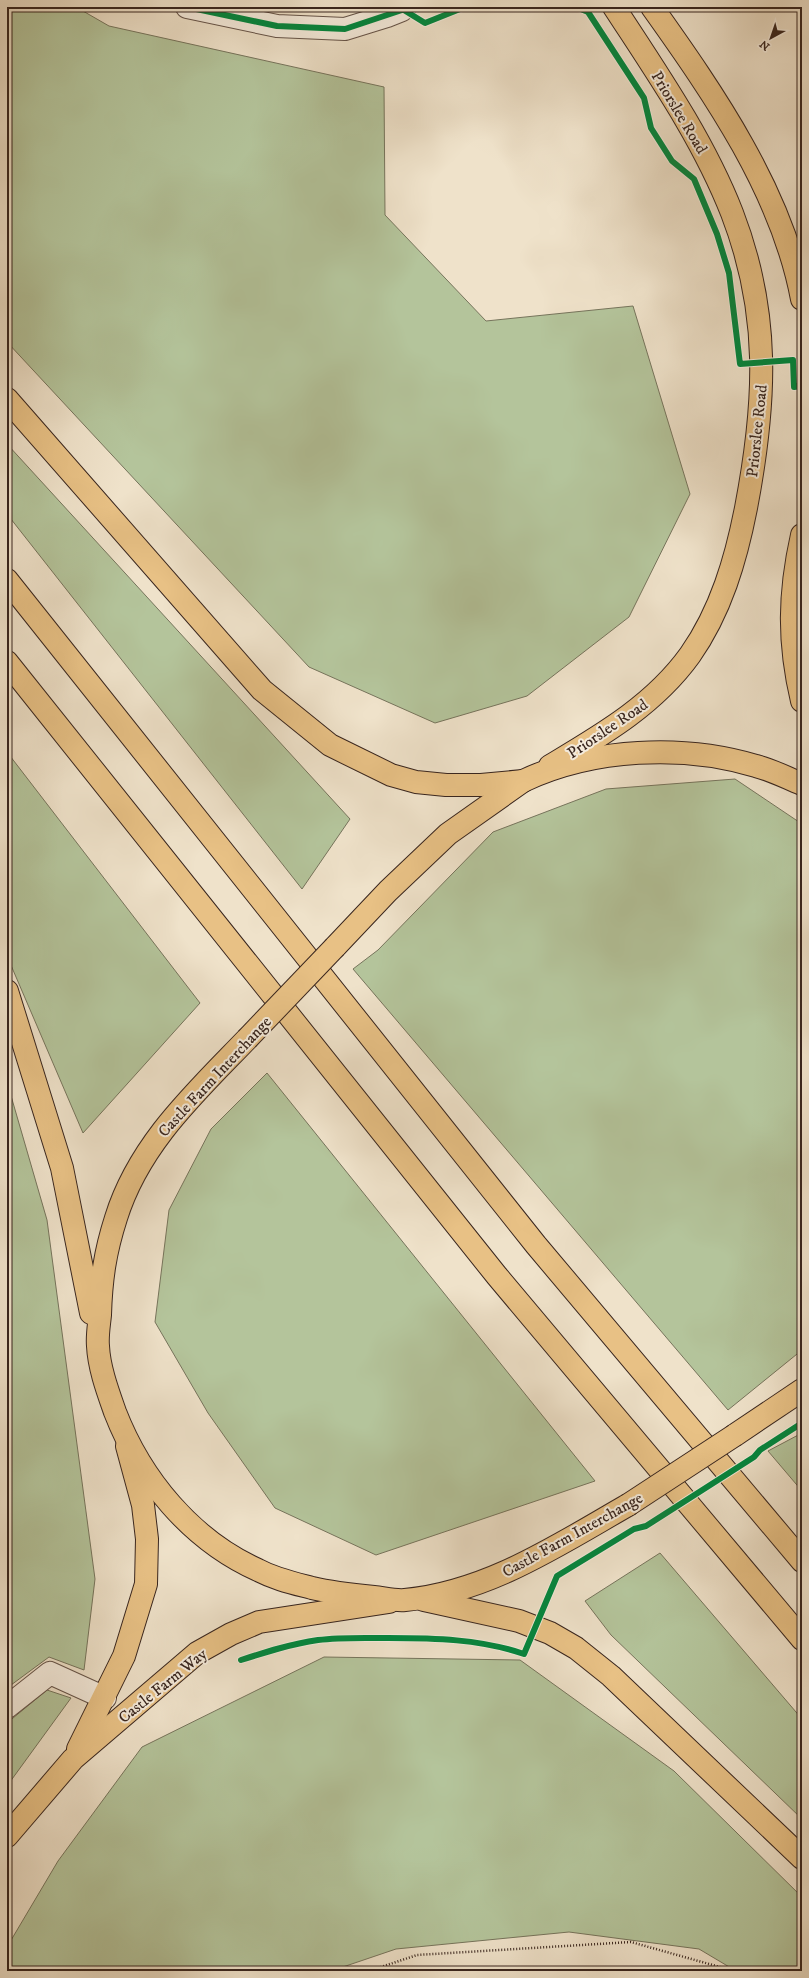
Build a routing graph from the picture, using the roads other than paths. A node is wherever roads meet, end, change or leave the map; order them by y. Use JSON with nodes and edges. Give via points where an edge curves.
{"nodes":[{"id":1,"x":187,"y":7,"type":"edge"},
{"id":2,"x":405,"y":7,"type":"edge"},
{"id":3,"x":614,"y":7,"type":"edge"},
{"id":4,"x":652,"y":7,"type":"edge"},
{"id":5,"x":802,"y":299,"type":"edge"},
{"id":6,"x":7,"y":399,"type":"edge"},
{"id":7,"x":802,"y":535,"type":"edge"},
{"id":8,"x":7,"y":580,"type":"edge"},
{"id":9,"x":7,"y":662,"type":"edge"},
{"id":10,"x":802,"y":701,"type":"edge"},
{"id":11,"x":528,"y":779,"type":"junction"},
{"id":12,"x":802,"y":784,"type":"edge"},
{"id":13,"x":7,"y":991,"type":"edge"},
{"id":14,"x":98,"y":1347,"type":"junction"},
{"id":15,"x":802,"y":1390,"type":"edge"},
{"id":16,"x":124,"y":1436,"type":"junction"},
{"id":17,"x":802,"y":1561,"type":"edge"},
{"id":18,"x":409,"y":1599,"type":"junction"},
{"id":19,"x":802,"y":1639,"type":"edge"},
{"id":20,"x":105,"y":1698,"type":"junction"},
{"id":21,"x":7,"y":1707,"type":"edge"},
{"id":22,"x":73,"y":1759,"type":"junction"},
{"id":23,"x":7,"y":1836,"type":"edge"},
{"id":24,"x":802,"y":1858,"type":"edge"}],
"edges":[{"from":1,"to":2,"type":"street","via":[[277,26],[345,29],[387,16]]},
{"from":3,"to":11,"type":"main road","name":"Priorslee Road","via":[[687,122],[711,165],[732,213],[750,265],[756,300],[762,362],[761,415],[754,466],[734,563],[720,601],[694,649],[651,699],[622,722]]},
{"from":4,"to":5,"type":"main road","via":[[721,107],[744,148],[769,198],[788,246]]},
{"from":6,"to":11,"type":"main road","via":[[262,690],[330,745],[391,775],[416,782],[481,785]]},
{"from":7,"to":10,"type":"main road","via":[[792,588],[791,616],[792,645]]},
{"from":8,"to":17,"type":"main road","via":[[536,1245]]},
{"from":9,"to":19,"type":"main road","via":[[497,1276]]},
{"from":11,"to":12,"type":"main road","name":"Castle Farm Interchange","via":[[580,762],[631,754],[675,752],[712,756],[757,766]]},
{"from":11,"to":14,"type":"main road","name":"Castle Farm Interchange","bridge":true,"via":[[448,834],[388,891],[162,1129],[136,1170],[116,1216],[102,1275]]},
{"from":13,"to":14,"type":"main road","via":[[62,1168]]},
{"from":14,"to":16,"type":"main road","name":"Castle Farm Interchange","via":[[108,1393]]},
{"from":15,"to":18,"type":"main road","name":"Castle Farm Interchange","bridge":true,"via":[[628,1505],[541,1555],[473,1585]]},
{"from":16,"to":18,"type":"main road","name":"Castle Farm Interchange","via":[[169,1503],[183,1518],[228,1554],[282,1580],[333,1593]]},
{"from":16,"to":20,"type":"main road","name":"Castle Farm Way","via":[[143,1504],[147,1538],[146,1584],[124,1656]]},
{"from":18,"to":22,"type":"main road","name":"Castle Farm Way","via":[[259,1622],[231,1634],[197,1653]]},
{"from":18,"to":24,"type":"main road","via":[[519,1621],[550,1633],[576,1648],[612,1676]]},
{"from":20,"to":21,"type":"street","via":[[50,1673]]},
{"from":20,"to":22,"type":"main road","name":"Castle Farm Way"},
{"from":22,"to":23,"type":"main road","name":"Castle Farm Way"}]}
